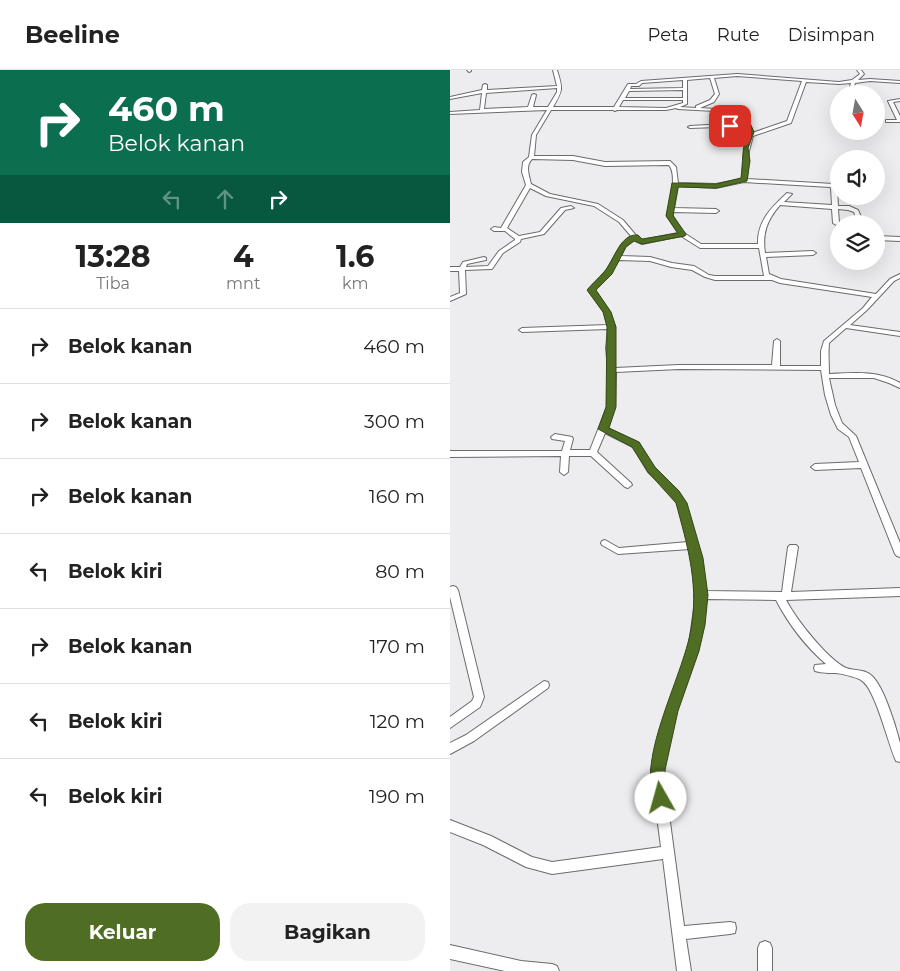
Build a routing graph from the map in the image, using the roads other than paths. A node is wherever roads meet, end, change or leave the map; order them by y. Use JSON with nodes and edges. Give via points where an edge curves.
{"nodes":[{"id":1,"x":555,"y":70,"type":"edge"},
{"id":2,"x":758,"y":70,"type":"edge"},
{"id":3,"x":859,"y":70,"type":"edge"},
{"id":4,"x":737,"y":73,"type":"edge"},
{"id":5,"x":756,"y":76,"type":"junction"},
{"id":6,"x":712,"y":77,"type":"junction"},
{"id":7,"x":805,"y":80,"type":"junction"},
{"id":8,"x":855,"y":81,"type":"junction"},
{"id":9,"x":900,"y":82,"type":"edge"},
{"id":10,"x":485,"y":85,"type":"dead end"},
{"id":11,"x":853,"y":85,"type":"edge"},
{"id":12,"x":559,"y":87,"type":"junction"},
{"id":13,"x":485,"y":92,"type":"junction"},
{"id":14,"x":626,"y":92,"type":"junction"},
{"id":15,"x":685,"y":92,"type":"junction"},
{"id":16,"x":534,"y":95,"type":"dead end"},
{"id":17,"x":450,"y":98,"type":"edge"},
{"id":18,"x":900,"y":100,"type":"edge"},
{"id":19,"x":619,"y":101,"type":"junction"},
{"id":20,"x":530,"y":108,"type":"junction"},
{"id":21,"x":550,"y":108,"type":"junction"},
{"id":22,"x":697,"y":108,"type":"junction"},
{"id":23,"x":666,"y":109,"type":"junction"},
{"id":24,"x":482,"y":110,"type":"junction"},
{"id":25,"x":615,"y":110,"type":"junction"},
{"id":26,"x":657,"y":110,"type":"junction"},
{"id":27,"x":450,"y":113,"type":"edge"},
{"id":28,"x":898,"y":114,"type":"edge"},
{"id":29,"x":736,"y":115,"type":"junction"},
{"id":30,"x":659,"y":120,"type":"dead end"},
{"id":31,"x":888,"y":121,"type":"dead end"},
{"id":32,"x":720,"y":122,"type":"dead end"},
{"id":33,"x":748,"y":124,"type":"junction"},
{"id":34,"x":690,"y":127,"type":"dead end"},
{"id":35,"x":751,"y":135,"type":"junction"},
{"id":36,"x":531,"y":157,"type":"junction"},
{"id":37,"x":744,"y":180,"type":"junction"},
{"id":38,"x":674,"y":184,"type":"junction"},
{"id":39,"x":529,"y":185,"type":"junction"},
{"id":40,"x":830,"y":185,"type":"edge"},
{"id":41,"x":789,"y":194,"type":"dead end"},
{"id":42,"x":778,"y":203,"type":"junction"},
{"id":43,"x":836,"y":206,"type":"junction"},
{"id":44,"x":571,"y":208,"type":"dead end"},
{"id":45,"x":670,"y":210,"type":"junction"},
{"id":46,"x":716,"y":211,"type":"dead end"},
{"id":47,"x":836,"y":215,"type":"edge"},
{"id":48,"x":858,"y":215,"type":"edge"},
{"id":49,"x":494,"y":229,"type":"dead end"},
{"id":50,"x":504,"y":230,"type":"junction"},
{"id":51,"x":682,"y":234,"type":"junction"},
{"id":52,"x":635,"y":236,"type":"junction"},
{"id":53,"x":518,"y":238,"type":"junction"},
{"id":54,"x":885,"y":238,"type":"edge"},
{"id":55,"x":900,"y":239,"type":"edge"},
{"id":56,"x":760,"y":246,"type":"junction"},
{"id":57,"x":814,"y":253,"type":"dead end"},
{"id":58,"x":762,"y":256,"type":"junction"},
{"id":59,"x":617,"y":258,"type":"junction"},
{"id":60,"x":484,"y":259,"type":"dead end"},
{"id":61,"x":450,"y":269,"type":"edge"},
{"id":62,"x":462,"y":269,"type":"junction"},
{"id":63,"x":900,"y":276,"type":"edge"},
{"id":64,"x":771,"y":278,"type":"junction"},
{"id":65,"x":877,"y":296,"type":"junction"},
{"id":66,"x":450,"y":299,"type":"edge"},
{"id":67,"x":845,"y":326,"type":"junction"},
{"id":68,"x":612,"y":327,"type":"junction"},
{"id":69,"x":522,"y":330,"type":"dead end"},
{"id":70,"x":900,"y":334,"type":"edge"},
{"id":71,"x":777,"y":341,"type":"dead end"},
{"id":72,"x":776,"y":368,"type":"junction"},
{"id":73,"x":612,"y":370,"type":"junction"},
{"id":74,"x":826,"y":372,"type":"junction"},
{"id":75,"x":900,"y":386,"type":"edge"},
{"id":76,"x":603,"y":429,"type":"junction"},
{"id":77,"x":555,"y":437,"type":"dead end"},
{"id":78,"x":593,"y":453,"type":"junction"},
{"id":79,"x":450,"y":454,"type":"edge"},
{"id":80,"x":565,"y":454,"type":"junction"},
{"id":81,"x":864,"y":465,"type":"junction"},
{"id":82,"x":815,"y":467,"type":"dead end"},
{"id":83,"x":564,"y":472,"type":"dead end"},
{"id":84,"x":628,"y":485,"type":"dead end"},
{"id":85,"x":606,"y":543,"type":"dead end"},
{"id":86,"x":693,"y":545,"type":"junction"},
{"id":87,"x":793,"y":547,"type":"dead end"},
{"id":88,"x":900,"y":554,"type":"edge"},
{"id":89,"x":453,"y":590,"type":"dead end"},
{"id":90,"x":900,"y":592,"type":"edge"},
{"id":91,"x":702,"y":595,"type":"junction"},
{"id":92,"x":783,"y":596,"type":"junction"},
{"id":93,"x":820,"y":668,"type":"dead end"},
{"id":94,"x":841,"y":669,"type":"junction"},
{"id":95,"x":544,"y":685,"type":"dead end"},
{"id":96,"x":450,"y":723,"type":"edge"},
{"id":97,"x":450,"y":749,"type":"edge"},
{"id":98,"x":900,"y":757,"type":"edge"},
{"id":99,"x":450,"y":826,"type":"edge"},
{"id":100,"x":668,"y":852,"type":"junction"},
{"id":101,"x":730,"y":928,"type":"dead end"},
{"id":102,"x":679,"y":932,"type":"junction"},
{"id":103,"x":765,"y":948,"type":"dead end"},
{"id":104,"x":450,"y":952,"type":"edge"},
{"id":105,"x":503,"y":967,"type":"edge"},
{"id":106,"x":545,"y":971,"type":"edge"},
{"id":107,"x":684,"y":971,"type":"edge"},
{"id":108,"x":765,"y":971,"type":"edge"}],
"edges":[{"from":1,"to":12,"type":"street"},
{"from":2,"to":5,"type":"street"},
{"from":3,"to":8,"type":"street","via":[[862,74]]},
{"from":4,"to":5,"type":"street"},
{"from":4,"to":6,"type":"street"},
{"from":5,"to":7,"type":"street"},
{"from":6,"to":15,"type":"street"},
{"from":6,"to":22,"type":"street","via":[[717,94],[712,101]]},
{"from":7,"to":8,"type":"street"},
{"from":7,"to":35,"type":"street","via":[[789,122]]},
{"from":8,"to":9,"type":"street"},
{"from":8,"to":11,"type":"street"},
{"from":10,"to":13,"type":"street"},
{"from":12,"to":13,"type":"street"},
{"from":12,"to":21,"type":"street"},
{"from":13,"to":17,"type":"street"},
{"from":13,"to":24,"type":"street"},
{"from":14,"to":15,"type":"street"},
{"from":14,"to":15,"type":"street","via":[[630,85],[641,82]]},
{"from":14,"to":19,"type":"street"},
{"from":15,"to":19,"type":"street"},
{"from":15,"to":23,"type":"street"},
{"from":16,"to":20,"type":"street"},
{"from":18,"to":28,"type":"street","via":[[890,101]]},
{"from":19,"to":25,"type":"street"},
{"from":20,"to":21,"type":"street"},
{"from":20,"to":24,"type":"street"},
{"from":21,"to":25,"type":"street"},
{"from":21,"to":36,"type":"street","via":[[534,135]]},
{"from":22,"to":23,"type":"street"},
{"from":22,"to":29,"type":"street"},
{"from":23,"to":26,"type":"street"},
{"from":24,"to":27,"type":"street"},
{"from":25,"to":26,"type":"street"},
{"from":26,"to":30,"type":"street"},
{"from":28,"to":31,"type":"street","via":[[900,121]]},
{"from":29,"to":32,"type":"street"},
{"from":29,"to":33,"type":"street"},
{"from":33,"to":34,"type":"street"},
{"from":33,"to":35,"type":"street"},
{"from":35,"to":37,"type":"street","via":[[745,148]]},
{"from":36,"to":38,"type":"street","via":[[567,157],[605,164],[670,163],[676,170]]},
{"from":36,"to":39,"type":"street","via":[[526,162],[525,172]]},
{"from":37,"to":38,"type":"street","via":[[716,186]]},
{"from":37,"to":40,"type":"street"},
{"from":38,"to":45,"type":"street"},
{"from":39,"to":50,"type":"street"},
{"from":39,"to":52,"type":"street","via":[[548,195],[596,205],[621,220]]},
{"from":41,"to":42,"type":"street"},
{"from":42,"to":43,"type":"street"},
{"from":42,"to":56,"type":"street","via":[[761,229]]},
{"from":43,"to":47,"type":"street"},
{"from":43,"to":48,"type":"street","via":[[856,211]]},
{"from":44,"to":53,"type":"street","via":[[563,209],[542,233]]},
{"from":45,"to":46,"type":"street"},
{"from":45,"to":51,"type":"street","via":[[671,219]]},
{"from":49,"to":50,"type":"street"},
{"from":50,"to":53,"type":"street"},
{"from":51,"to":52,"type":"street","via":[[642,242]]},
{"from":51,"to":56,"type":"street","via":[[700,246]]},
{"from":52,"to":59,"type":"street","via":[[623,246]]},
{"from":53,"to":62,"type":"street","via":[[501,252],[490,268]]},
{"from":54,"to":55,"type":"street"},
{"from":56,"to":58,"type":"street"},
{"from":57,"to":58,"type":"street"},
{"from":58,"to":64,"type":"street","via":[[766,274]]},
{"from":59,"to":64,"type":"street","via":[[650,258],[694,268],[715,278]]},
{"from":59,"to":68,"type":"street","via":[[609,272],[591,290],[607,312]]},
{"from":60,"to":62,"type":"street","via":[[467,261]]},
{"from":61,"to":62,"type":"street"},
{"from":62,"to":66,"type":"street","via":[[462,294]]},
{"from":63,"to":65,"type":"street"},
{"from":64,"to":65,"type":"street","via":[[824,290]]},
{"from":65,"to":67,"type":"street"},
{"from":67,"to":70,"type":"street"},
{"from":67,"to":74,"type":"street","via":[[826,342]]},
{"from":68,"to":69,"type":"street"},
{"from":68,"to":73,"type":"street"},
{"from":71,"to":72,"type":"street"},
{"from":72,"to":73,"type":"street"},
{"from":72,"to":74,"type":"street"},
{"from":73,"to":76,"type":"street","via":[[611,407]]},
{"from":74,"to":75,"type":"street","via":[[879,376]]},
{"from":74,"to":81,"type":"street","via":[[838,423],[852,436]]},
{"from":76,"to":78,"type":"street"},
{"from":76,"to":86,"type":"street","via":[[636,445],[651,470],[675,493]]},
{"from":77,"to":80,"type":"street","via":[[569,439]]},
{"from":78,"to":80,"type":"street"},
{"from":78,"to":84,"type":"street"},
{"from":79,"to":80,"type":"street"},
{"from":80,"to":83,"type":"street"},
{"from":81,"to":82,"type":"street"},
{"from":81,"to":88,"type":"street"},
{"from":85,"to":86,"type":"street","via":[[618,550]]},
{"from":86,"to":91,"type":"street"},
{"from":87,"to":92,"type":"street"},
{"from":89,"to":96,"type":"street","via":[[480,697],[476,704]]},
{"from":90,"to":92,"type":"street"},
{"from":91,"to":92,"type":"street"},
{"from":91,"to":100,"type":"street","via":[[693,651],[671,711],[657,770]]},
{"from":92,"to":94,"type":"street","via":[[791,619]]},
{"from":93,"to":94,"type":"street"},
{"from":94,"to":98,"type":"street","via":[[861,674],[875,688]]},
{"from":95,"to":97,"type":"street"},
{"from":99,"to":100,"type":"street","via":[[530,862],[552,868]]},
{"from":100,"to":102,"type":"street"},
{"from":101,"to":102,"type":"street"},
{"from":102,"to":107,"type":"street"},
{"from":103,"to":108,"type":"street"},
{"from":104,"to":105,"type":"street"},
{"from":105,"to":106,"type":"street"}]}
